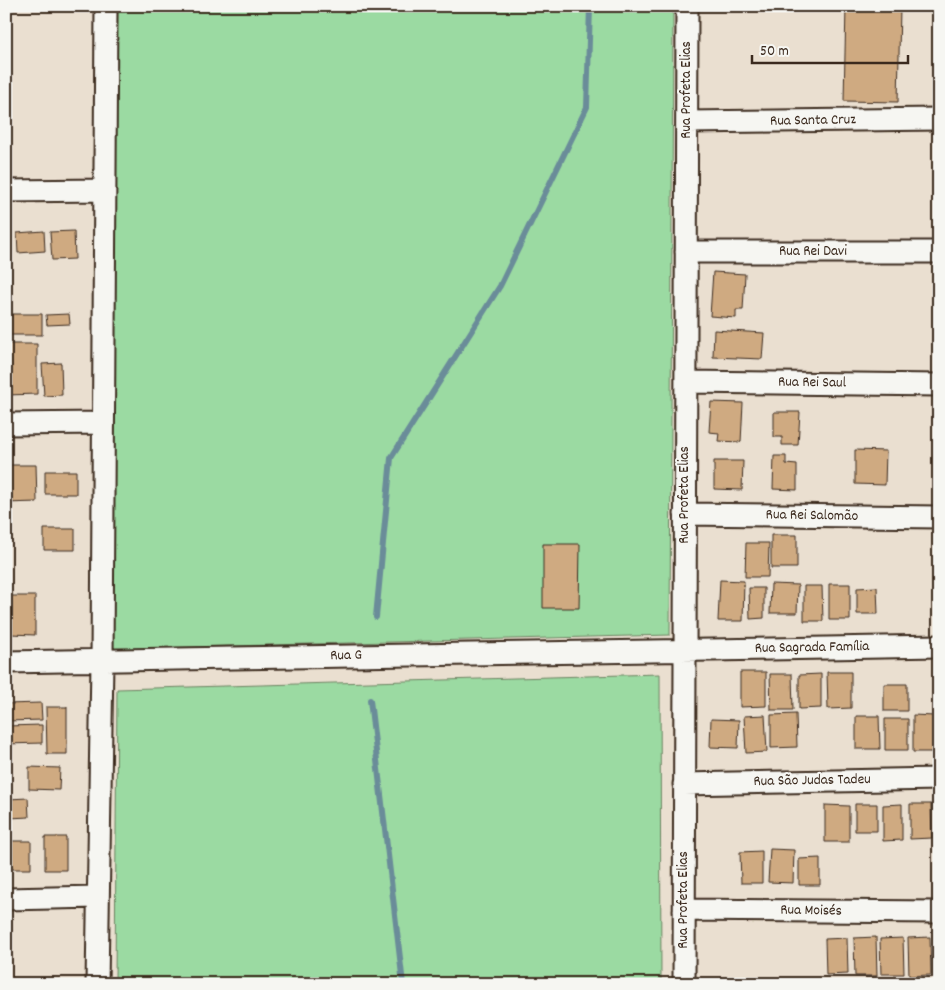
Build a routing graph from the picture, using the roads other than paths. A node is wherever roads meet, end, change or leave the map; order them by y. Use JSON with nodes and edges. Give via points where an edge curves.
{"nodes":[{"id":1,"x":106,"y":6,"type":"edge"},
{"id":2,"x":687,"y":6,"type":"edge"},
{"id":3,"x":939,"y":119,"type":"edge"},
{"id":4,"x":687,"y":122,"type":"junction"},
{"id":5,"x":105,"y":190,"type":"junction"},
{"id":6,"x":6,"y":191,"type":"edge"},
{"id":7,"x":686,"y":252,"type":"junction"},
{"id":8,"x":939,"y":252,"type":"edge"},
{"id":9,"x":686,"y":382,"type":"junction"},
{"id":10,"x":939,"y":385,"type":"edge"},
{"id":11,"x":102,"y":423,"type":"junction"},
{"id":12,"x":6,"y":424,"type":"edge"},
{"id":13,"x":685,"y":514,"type":"junction"},
{"id":14,"x":939,"y":517,"type":"edge"},
{"id":15,"x":939,"y":646,"type":"edge"},
{"id":16,"x":685,"y":650,"type":"junction"},
{"id":17,"x":102,"y":661,"type":"junction"},
{"id":18,"x":6,"y":662,"type":"edge"},
{"id":19,"x":939,"y":779,"type":"edge"},
{"id":20,"x":684,"y":784,"type":"junction"},
{"id":21,"x":98,"y":898,"type":"junction"},
{"id":22,"x":6,"y":900,"type":"edge"},
{"id":23,"x":684,"y":910,"type":"junction"},
{"id":24,"x":939,"y":912,"type":"edge"},
{"id":25,"x":97,"y":984,"type":"edge"},
{"id":26,"x":684,"y":984,"type":"edge"}],
"edges":[{"from":1,"to":5,"type":"street"},
{"from":2,"to":4,"type":"street","name":"Rua Profeta Elias"},
{"from":3,"to":4,"type":"street","name":"Rua Santa Cruz"},
{"from":4,"to":7,"type":"street","name":"Rua Profeta Elias"},
{"from":5,"to":6,"type":"street"},
{"from":5,"to":11,"type":"street"},
{"from":7,"to":8,"type":"street","name":"Rua Rei Davi"},
{"from":7,"to":9,"type":"street","name":"Rua Profeta Elias"},
{"from":9,"to":10,"type":"street","name":"Rua Rei Saul"},
{"from":9,"to":13,"type":"street","name":"Rua Profeta Elias"},
{"from":11,"to":12,"type":"street"},
{"from":11,"to":17,"type":"street"},
{"from":13,"to":14,"type":"street","name":"Rua Rei Salomão"},
{"from":13,"to":16,"type":"street","name":"Rua Profeta Elias"},
{"from":15,"to":16,"type":"street","name":"Rua Sagrada Família"},
{"from":16,"to":17,"type":"street","name":"Rua G"},
{"from":16,"to":20,"type":"street","name":"Rua Profeta Elias"},
{"from":17,"to":18,"type":"street","name":"Rua G"},
{"from":17,"to":21,"type":"street"},
{"from":19,"to":20,"type":"street","name":"Rua São Judas Tadeu"},
{"from":20,"to":23,"type":"street","name":"Rua Profeta Elias"},
{"from":21,"to":22,"type":"street"},
{"from":21,"to":25,"type":"street"},
{"from":23,"to":24,"type":"street","name":"Rua Moisés"},
{"from":23,"to":26,"type":"street","name":"Rua Profeta Elias"}]}
